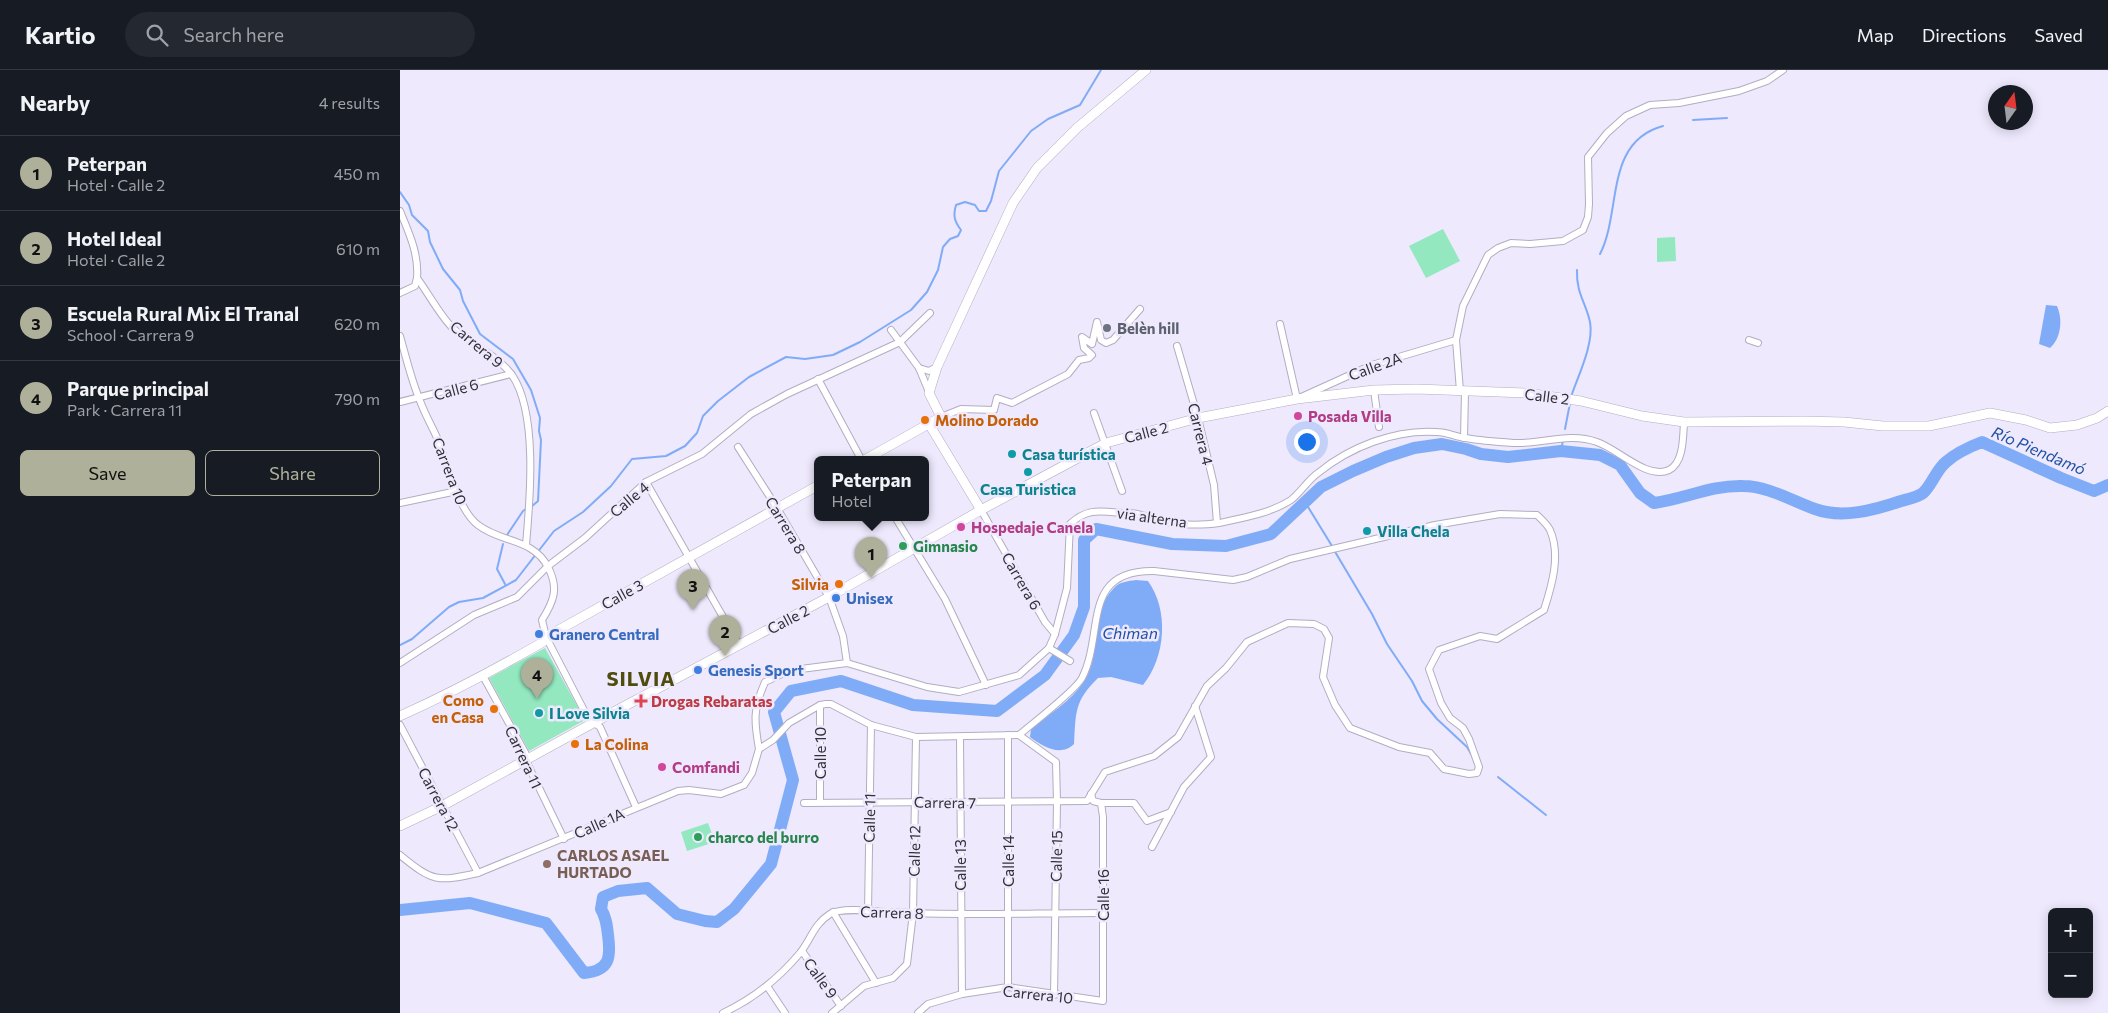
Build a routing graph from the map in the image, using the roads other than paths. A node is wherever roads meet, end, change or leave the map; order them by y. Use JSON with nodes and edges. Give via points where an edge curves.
{"nodes":[{"id":1,"x":1146,"y":70,"type":"edge"},
{"id":2,"x":1783,"y":70,"type":"edge"},
{"id":3,"x":400,"y":211,"type":"edge"},
{"id":4,"x":417,"y":278,"type":"junction"},
{"id":5,"x":400,"y":293,"type":"edge"},
{"id":6,"x":1140,"y":309,"type":"dead end"},
{"id":7,"x":930,"y":313,"type":"dead end"},
{"id":8,"x":1280,"y":324,"type":"dead end"},
{"id":9,"x":891,"y":330,"type":"dead end"},
{"id":10,"x":400,"y":336,"type":"edge"},
{"id":11,"x":1456,"y":340,"type":"junction"},
{"id":12,"x":1749,"y":340,"type":"dead end"},
{"id":13,"x":900,"y":342,"type":"junction"},
{"id":14,"x":1758,"y":343,"type":"dead end"},
{"id":15,"x":1177,"y":346,"type":"dead end"},
{"id":16,"x":937,"y":367,"type":"junction"},
{"id":17,"x":920,"y":368,"type":"junction"},
{"id":18,"x":511,"y":374,"type":"junction"},
{"id":19,"x":818,"y":380,"type":"junction"},
{"id":20,"x":1374,"y":390,"type":"junction"},
{"id":21,"x":1462,"y":391,"type":"junction"},
{"id":22,"x":929,"y":394,"type":"junction"},
{"id":23,"x":419,"y":399,"type":"junction"},
{"id":24,"x":1297,"y":399,"type":"junction"},
{"id":25,"x":400,"y":402,"type":"edge"},
{"id":26,"x":2108,"y":411,"type":"edge"},
{"id":27,"x":1094,"y":413,"type":"dead end"},
{"id":28,"x":941,"y":417,"type":"junction"},
{"id":29,"x":1198,"y":418,"type":"junction"},
{"id":30,"x":1684,"y":422,"type":"junction"},
{"id":31,"x":929,"y":424,"type":"junction"},
{"id":32,"x":1379,"y":427,"type":"dead end"},
{"id":33,"x":1464,"y":438,"type":"junction"},
{"id":34,"x":1106,"y":443,"type":"junction"},
{"id":35,"x":738,"y":447,"type":"dead end"},
{"id":36,"x":859,"y":456,"type":"edge"},
{"id":37,"x":871,"y":456,"type":"edge"},
{"id":38,"x":646,"y":482,"type":"junction"},
{"id":39,"x":814,"y":488,"type":"edge"},
{"id":40,"x":457,"y":491,"type":"junction"},
{"id":41,"x":1122,"y":491,"type":"dead end"},
{"id":42,"x":400,"y":504,"type":"edge"},
{"id":43,"x":777,"y":508,"type":"junction"},
{"id":44,"x":980,"y":510,"type":"junction"},
{"id":45,"x":897,"y":521,"type":"edge"},
{"id":46,"x":1217,"y":523,"type":"junction"},
{"id":47,"x":526,"y":545,"type":"junction"},
{"id":48,"x":913,"y":547,"type":"junction"},
{"id":49,"x":688,"y":557,"type":"junction"},
{"id":50,"x":548,"y":566,"type":"junction"},
{"id":51,"x":828,"y":597,"type":"junction"},
{"id":52,"x":1055,"y":634,"type":"junction"},
{"id":53,"x":546,"y":637,"type":"junction"},
{"id":54,"x":739,"y":645,"type":"junction"},
{"id":55,"x":1049,"y":648,"type":"junction"},
{"id":56,"x":1070,"y":661,"type":"dead end"},
{"id":57,"x":400,"y":663,"type":"edge"},
{"id":58,"x":847,"y":663,"type":"junction"},
{"id":59,"x":483,"y":676,"type":"junction"},
{"id":60,"x":986,"y":685,"type":"junction"},
{"id":61,"x":820,"y":704,"type":"junction"},
{"id":62,"x":1195,"y":706,"type":"junction"},
{"id":63,"x":400,"y":716,"type":"edge"},
{"id":64,"x":593,"y":723,"type":"junction"},
{"id":65,"x":400,"y":725,"type":"edge"},
{"id":66,"x":871,"y":725,"type":"junction"},
{"id":67,"x":1008,"y":734,"type":"junction"},
{"id":68,"x":1019,"y":735,"type":"junction"},
{"id":69,"x":916,"y":737,"type":"junction"},
{"id":70,"x":960,"y":737,"type":"junction"},
{"id":71,"x":759,"y":749,"type":"junction"},
{"id":72,"x":528,"y":758,"type":"junction"},
{"id":73,"x":1091,"y":794,"type":"junction"},
{"id":74,"x":915,"y":801,"type":"junction"},
{"id":75,"x":820,"y":802,"type":"junction"},
{"id":76,"x":869,"y":802,"type":"junction"},
{"id":77,"x":960,"y":802,"type":"junction"},
{"id":78,"x":1008,"y":802,"type":"junction"},
{"id":79,"x":1057,"y":802,"type":"junction"},
{"id":80,"x":804,"y":803,"type":"dead end"},
{"id":81,"x":1101,"y":803,"type":"junction"},
{"id":82,"x":442,"y":806,"type":"junction"},
{"id":83,"x":636,"y":807,"type":"junction"},
{"id":84,"x":1171,"y":812,"type":"junction"},
{"id":85,"x":400,"y":826,"type":"edge"},
{"id":86,"x":564,"y":838,"type":"junction"},
{"id":87,"x":1152,"y":847,"type":"dead end"},
{"id":88,"x":400,"y":855,"type":"edge"},
{"id":89,"x":478,"y":873,"type":"junction"},
{"id":90,"x":868,"y":911,"type":"junction"},
{"id":91,"x":833,"y":912,"type":"junction"},
{"id":92,"x":913,"y":913,"type":"junction"},
{"id":93,"x":1055,"y":913,"type":"junction"},
{"id":94,"x":1103,"y":913,"type":"junction"},
{"id":95,"x":960,"y":914,"type":"junction"},
{"id":96,"x":1008,"y":914,"type":"junction"},
{"id":97,"x":802,"y":951,"type":"junction"},
{"id":98,"x":876,"y":983,"type":"junction"},
{"id":99,"x":767,"y":986,"type":"junction"},
{"id":100,"x":1008,"y":987,"type":"junction"},
{"id":101,"x":962,"y":994,"type":"junction"},
{"id":102,"x":1054,"y":995,"type":"junction"},
{"id":103,"x":1103,"y":1001,"type":"joint"},
{"id":104,"x":840,"y":1006,"type":"junction"},
{"id":105,"x":725,"y":1013,"type":"edge"},
{"id":106,"x":785,"y":1013,"type":"edge"},
{"id":107,"x":832,"y":1013,"type":"edge"},
{"id":108,"x":918,"y":1013,"type":"edge"}],
"edges":[{"from":1,"to":16,"type":"main road","via":[[1077,128],[1037,168],[1013,203]]},
{"from":2,"to":11,"type":"street","via":[[1767,81],[1739,91],[1650,106],[1626,116],[1588,157],[1589,204],[1583,230],[1563,241],[1511,243],[1488,255],[1463,306]]},
{"from":3,"to":4,"type":"street","via":[[418,264]]},
{"from":4,"to":5,"type":"street","via":[[415,286]]},
{"from":4,"to":18,"type":"street","name":"Carrera 9","via":[[454,329],[495,357]]},
{"from":6,"to":28,"type":"street","via":[[1113,340],[1101,340],[1097,322],[1092,344],[1082,337],[1084,348],[1092,355],[1079,360],[1068,374],[1012,403],[997,398],[994,410],[961,409]]},
{"from":7,"to":13,"type":"street","name":"Calle 4"},
{"from":8,"to":24,"type":"street"},
{"from":9,"to":13,"type":"street"},
{"from":10,"to":23,"type":"street","name":"Carrera 10"},
{"from":11,"to":21,"type":"street"},
{"from":11,"to":24,"type":"street","name":"Calle 2A","via":[[1372,365]]},
{"from":12,"to":14,"type":"street"},
{"from":13,"to":17,"type":"street"},
{"from":13,"to":19,"type":"street","name":"Calle 4"},
{"from":15,"to":29,"type":"street","name":"Carrera 4"},
{"from":16,"to":17,"type":"street","via":[[929,371]]},
{"from":16,"to":22,"type":"main road"},
{"from":17,"to":22,"type":"street"},
{"from":18,"to":23,"type":"street","name":"Calle 6"},
{"from":18,"to":47,"type":"street","name":"Carrera 9","via":[[519,388],[527,423],[532,481]]},
{"from":19,"to":36,"type":"street"},
{"from":19,"to":38,"type":"street","name":"Calle 4","via":[[751,414],[702,454]]},
{"from":20,"to":21,"type":"main road","name":"Calle 2"},
{"from":20,"to":24,"type":"main road","name":"Calle 2"},
{"from":20,"to":32,"type":"street"},
{"from":21,"to":30,"type":"main road","name":"Calle 2","via":[[1527,393]]},
{"from":21,"to":33,"type":"street"},
{"from":22,"to":28,"type":"main road"},
{"from":23,"to":25,"type":"street","name":"Calle 6"},
{"from":23,"to":40,"type":"street","name":"Carrera 10"},
{"from":24,"to":29,"type":"main road","name":"Calle 2"},
{"from":26,"to":30,"type":"main road","name":"Calle 2","via":[[2077,425],[2050,428],[1990,413],[1929,426],[1811,421]]},
{"from":27,"to":34,"type":"street"},
{"from":28,"to":31,"type":"main road"},
{"from":29,"to":34,"type":"main road","name":"Calle 2"},
{"from":29,"to":46,"type":"street","name":"Carrera 4","via":[[1214,485]]},
{"from":30,"to":33,"type":"street","name":"via alterna","via":[[1677,463],[1668,470],[1655,472],[1598,442],[1575,437],[1515,443]]},
{"from":31,"to":37,"type":"main road"},
{"from":31,"to":44,"type":"main road","name":"Carrera 6"},
{"from":33,"to":46,"type":"street","name":"via alterna","via":[[1439,432],[1410,431],[1391,435],[1337,458],[1292,499],[1267,511]]},
{"from":34,"to":41,"type":"street"},
{"from":34,"to":44,"type":"main road","name":"Calle 2"},
{"from":35,"to":43,"type":"street","name":"Carrera 8"},
{"from":38,"to":49,"type":"street"},
{"from":38,"to":50,"type":"street","name":"Calle 4","via":[[585,538]]},
{"from":39,"to":43,"type":"main road","name":"Calle 3"},
{"from":40,"to":42,"type":"street"},
{"from":40,"to":47,"type":"street","name":"Carrera 10","via":[[466,512],[478,526]]},
{"from":43,"to":49,"type":"main road","name":"Calle 3"},
{"from":43,"to":51,"type":"street","name":"Carrera 8"},
{"from":44,"to":48,"type":"main road","name":"Calle 2"},
{"from":44,"to":52,"type":"street","name":"Carrera 6"},
{"from":45,"to":48,"type":"street"},
{"from":46,"to":52,"type":"street","name":"via alterna","via":[[1170,523],[1135,513],[1100,510],[1080,515],[1070,524],[1067,588]]},
{"from":47,"to":50,"type":"street","name":"Carrera 10"},
{"from":48,"to":51,"type":"main road","name":"Calle 2"},
{"from":48,"to":60,"type":"street","via":[[945,599]]},
{"from":49,"to":53,"type":"main road","name":"Calle 3"},
{"from":49,"to":54,"type":"street"},
{"from":50,"to":53,"type":"street","name":"Carrera 10","via":[[554,582],[553,602],[542,620]]},
{"from":50,"to":57,"type":"street","name":"Calle 4","via":[[517,597],[474,615]]},
{"from":51,"to":54,"type":"main road","name":"Calle 2"},
{"from":51,"to":58,"type":"street","name":"Carrera 8","via":[[843,636]]},
{"from":52,"to":55,"type":"street","name":"via alterna"},
{"from":53,"to":59,"type":"main road","name":"Calle 3","via":[[543,642]]},
{"from":53,"to":64,"type":"street","name":"Carrera 10","via":[[588,720]]},
{"from":54,"to":64,"type":"main road","name":"Calle 2"},
{"from":55,"to":56,"type":"street"},
{"from":55,"to":60,"type":"street","name":"via alterna","via":[[1019,675]]},
{"from":58,"to":60,"type":"street","name":"via alterna","via":[[951,691]]},
{"from":58,"to":71,"type":"street","name":"via alterna","via":[[801,669],[765,682],[755,713]]},
{"from":59,"to":63,"type":"main road","name":"Calle 3"},
{"from":59,"to":72,"type":"street","name":"Carrera 11"},
{"from":61,"to":66,"type":"street","via":[[831,704]]},
{"from":61,"to":71,"type":"street","via":[[789,723]]},
{"from":61,"to":75,"type":"street","name":"Calle 10"},
{"from":62,"to":68,"type":"street","via":[[1207,686],[1247,642],[1288,623],[1314,624],[1324,629],[1329,638],[1323,677],[1350,728],[1399,747],[1430,753],[1444,769],[1477,773],[1479,768],[1469,739],[1441,703],[1429,669],[1439,650],[1480,636],[1497,639],[1544,610],[1555,563],[1550,529],[1537,515],[1500,514],[1338,547],[1290,559],[1233,580],[1154,571],[1122,576],[1107,586],[1081,680]]},
{"from":62,"to":73,"type":"street","via":[[1178,737],[1154,756],[1105,772]]},
{"from":62,"to":84,"type":"street","via":[[1211,757],[1184,787]]},
{"from":64,"to":72,"type":"main road","name":"Calle 2"},
{"from":64,"to":83,"type":"street","name":"Carrera 10","via":[[600,727]]},
{"from":65,"to":82,"type":"street","name":"Carrera 12"},
{"from":66,"to":69,"type":"street"},
{"from":66,"to":76,"type":"street","name":"Calle 11"},
{"from":67,"to":68,"type":"street"},
{"from":67,"to":70,"type":"street"},
{"from":67,"to":78,"type":"street","name":"Calle 14"},
{"from":68,"to":79,"type":"street","name":"Calle 15","via":[[1056,762]]},
{"from":69,"to":70,"type":"street"},
{"from":69,"to":74,"type":"street","name":"Calle 12"},
{"from":70,"to":77,"type":"street","name":"Calle 13"},
{"from":71,"to":83,"type":"street","name":"Calle 1A","via":[[752,773],[744,786],[721,794],[678,791]]},
{"from":72,"to":82,"type":"main road","name":"Calle 2"},
{"from":72,"to":86,"type":"street","name":"Carrera 11","via":[[528,765]]},
{"from":73,"to":79,"type":"street","name":"Carrera 7","via":[[1087,801]]},
{"from":73,"to":81,"type":"street","via":[[1093,801]]},
{"from":74,"to":76,"type":"street","name":"Carrera 7"},
{"from":74,"to":77,"type":"street","name":"Carrera 7"},
{"from":74,"to":92,"type":"street","name":"Calle 12"},
{"from":75,"to":76,"type":"street","name":"Carrera 7"},
{"from":75,"to":80,"type":"street","name":"Carrera 7"},
{"from":76,"to":90,"type":"street","name":"Calle 11"},
{"from":77,"to":78,"type":"street","name":"Carrera 7"},
{"from":77,"to":95,"type":"street","name":"Calle 13"},
{"from":78,"to":79,"type":"street","name":"Carrera 7"},
{"from":78,"to":96,"type":"street","name":"Calle 14"},
{"from":79,"to":93,"type":"street","name":"Calle 15"},
{"from":81,"to":84,"type":"street","via":[[1134,803],[1147,822]]},
{"from":81,"to":94,"type":"street","name":"Calle 16"},
{"from":82,"to":85,"type":"main road","name":"Calle 2"},
{"from":82,"to":89,"type":"street","name":"Carrera 12"},
{"from":83,"to":86,"type":"street","name":"Calle 1A"},
{"from":84,"to":87,"type":"street"},
{"from":86,"to":89,"type":"street","name":"Calle 1A"},
{"from":88,"to":89,"type":"street","name":"Calle 1A","via":[[434,878],[447,880]]},
{"from":90,"to":91,"type":"street","name":"Carrera 8"},
{"from":90,"to":92,"type":"street","name":"Carrera 8"},
{"from":91,"to":97,"type":"street","via":[[819,922]]},
{"from":91,"to":98,"type":"street"},
{"from":92,"to":95,"type":"street","name":"Carrera 8"},
{"from":92,"to":98,"type":"street","name":"Calle 12","via":[[907,964],[893,978]]},
{"from":93,"to":94,"type":"street","name":"Carrera 8"},
{"from":93,"to":96,"type":"street","name":"Carrera 8"},
{"from":93,"to":102,"type":"street","name":"Calle 15"},
{"from":94,"to":103,"type":"street","name":"Calle 16"},
{"from":95,"to":96,"type":"street","name":"Carrera 8"},
{"from":95,"to":101,"type":"street","name":"Calle 13"},
{"from":96,"to":100,"type":"street","name":"Calle 14"},
{"from":97,"to":99,"type":"street"},
{"from":97,"to":104,"type":"street","name":"Calle 9"},
{"from":98,"to":104,"type":"street","via":[[864,986]]},
{"from":99,"to":105,"type":"street"},
{"from":99,"to":106,"type":"street"},
{"from":100,"to":101,"type":"street","name":"Carrera 10"},
{"from":100,"to":102,"type":"street","name":"Carrera 10"},
{"from":101,"to":108,"type":"street","name":"Carrera 10","via":[[928,1004]]},
{"from":102,"to":103,"type":"street","name":"Carrera 10"},
{"from":104,"to":107,"type":"street"}]}
